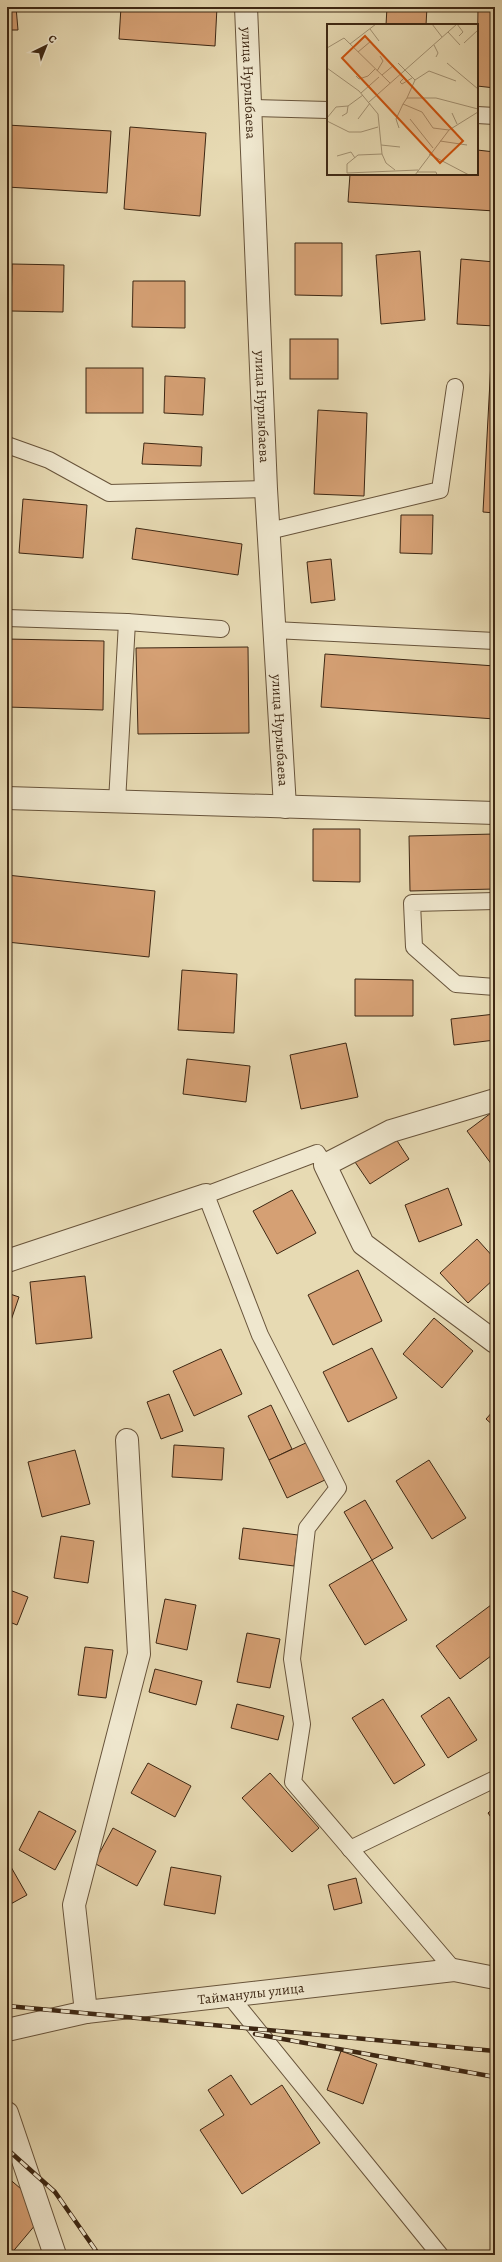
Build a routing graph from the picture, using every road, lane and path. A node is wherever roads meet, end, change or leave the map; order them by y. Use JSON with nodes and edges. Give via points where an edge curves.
{"nodes":[{"id":1,"x":246,"y":7,"type":"edge"},
{"id":2,"x":250,"y":108,"type":"junction"},
{"id":3,"x":327,"y":110,"type":"edge"},
{"id":4,"x":478,"y":115,"type":"edge"},
{"id":5,"x":495,"y":116,"type":"edge"},
{"id":6,"x":455,"y":387,"type":"dead end"},
{"id":7,"x":7,"y":445,"type":"edge"},
{"id":8,"x":266,"y":489,"type":"junction"},
{"id":9,"x":269,"y":531,"type":"junction"},
{"id":10,"x":7,"y":618,"type":"edge"},
{"id":11,"x":127,"y":622,"type":"junction"},
{"id":12,"x":221,"y":629,"type":"dead end"},
{"id":13,"x":274,"y":630,"type":"junction"},
{"id":14,"x":495,"y":641,"type":"edge"},
{"id":15,"x":7,"y":798,"type":"edge"},
{"id":16,"x":118,"y":802,"type":"junction"},
{"id":17,"x":285,"y":807,"type":"junction"},
{"id":18,"x":495,"y":813,"type":"edge"},
{"id":19,"x":495,"y":901,"type":"edge"},
{"id":20,"x":495,"y":987,"type":"edge"},
{"id":21,"x":495,"y":1100,"type":"edge"},
{"id":22,"x":325,"y":1165,"type":"junction"},
{"id":23,"x":206,"y":1195,"type":"junction"},
{"id":24,"x":7,"y":1262,"type":"edge"},
{"id":25,"x":495,"y":1342,"type":"edge"},
{"id":26,"x":127,"y":1440,"type":"dead end"},
{"id":27,"x":495,"y":1779,"type":"edge"},
{"id":28,"x":350,"y":1849,"type":"junction"},
{"id":29,"x":454,"y":1970,"type":"junction"},
{"id":30,"x":495,"y":1978,"type":"edge"},
{"id":31,"x":229,"y":1995,"type":"junction"},
{"id":32,"x":86,"y":2012,"type":"junction"},
{"id":33,"x":7,"y":2030,"type":"edge"},
{"id":34,"x":7,"y":2113,"type":"edge"},
{"id":35,"x":55,"y":2255,"type":"edge"},
{"id":36,"x":440,"y":2255,"type":"edge"}],
"edges":[{"from":1,"to":2,"type":"street","name":"улица Нурлыбаева"},
{"from":2,"to":3,"type":"lane"},
{"from":2,"to":8,"type":"street","name":"улица Нурлыбаева"},
{"from":4,"to":5,"type":"lane"},
{"from":6,"to":9,"type":"lane","via":[[440,490]]},
{"from":7,"to":8,"type":"lane","via":[[49,460],[109,493]]},
{"from":8,"to":9,"type":"street","name":"улица Нурлыбаева"},
{"from":9,"to":13,"type":"street","name":"улица Нурлыбаева"},
{"from":10,"to":11,"type":"lane"},
{"from":11,"to":12,"type":"lane"},
{"from":11,"to":16,"type":"lane"},
{"from":13,"to":14,"type":"lane"},
{"from":13,"to":17,"type":"street","name":"улица Нурлыбаева"},
{"from":15,"to":16,"type":"street","name":"улица Нурлыбаева"},
{"from":16,"to":17,"type":"street","name":"улица Нурлыбаева"},
{"from":17,"to":18,"type":"street","name":"улица Нурлыбаева"},
{"from":19,"to":20,"type":"lane","via":[[412,903],[414,947],[456,984]]},
{"from":21,"to":22,"type":"street","via":[[391,1131]]},
{"from":22,"to":23,"type":"lane","via":[[316,1153]]},
{"from":22,"to":25,"type":"street","via":[[363,1244]]},
{"from":23,"to":24,"type":"street"},
{"from":23,"to":28,"type":"lane","via":[[260,1335],[338,1488],[308,1528],[292,1659],[302,1724],[293,1782]]},
{"from":26,"to":32,"type":"street","via":[[139,1654],[74,1905]]},
{"from":27,"to":28,"type":"lane"},
{"from":28,"to":29,"type":"lane"},
{"from":29,"to":30,"type":"street","name":"Тайманулы улица"},
{"from":29,"to":31,"type":"street","name":"Тайманулы улица"},
{"from":31,"to":32,"type":"street","name":"Тайманулы улица"},
{"from":31,"to":36,"type":"lane"},
{"from":32,"to":33,"type":"street","name":"Тайманулы улица"},
{"from":34,"to":35,"type":"street"}]}
